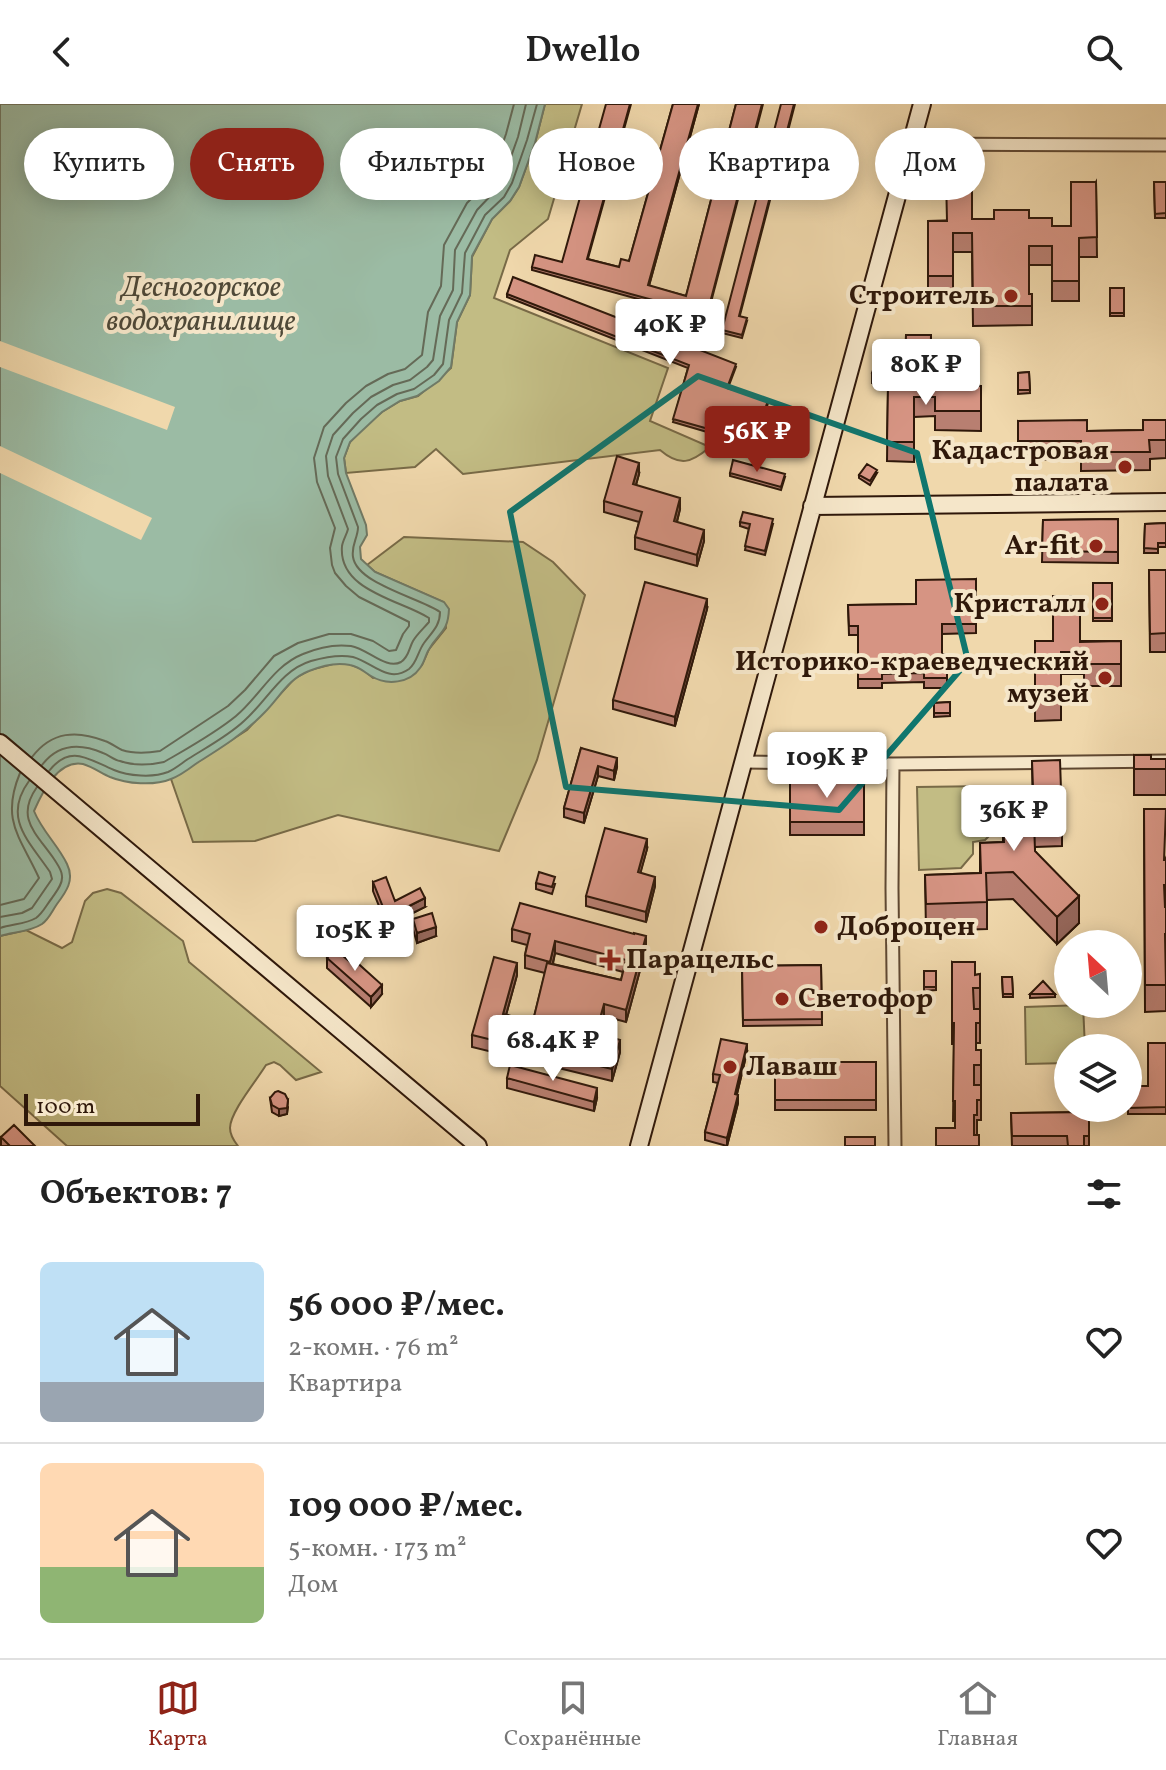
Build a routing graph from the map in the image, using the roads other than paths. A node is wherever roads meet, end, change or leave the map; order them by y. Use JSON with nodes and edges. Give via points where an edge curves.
{"nodes":[{"id":1,"x":922,"y":104,"type":"edge"},
{"id":2,"x":915,"y":128,"type":"edge"},
{"id":3,"x":985,"y":144,"type":"edge"},
{"id":4,"x":1166,"y":145,"type":"edge"},
{"id":5,"x":896,"y":200,"type":"edge"},
{"id":6,"x":1166,"y":502,"type":"edge"},
{"id":7,"x":812,"y":506,"type":"junction"},
{"id":8,"x":0,"y":743,"type":"edge"},
{"id":9,"x":1166,"y":761,"type":"edge"},
{"id":10,"x":743,"y":762,"type":"junction"},
{"id":11,"x":893,"y":764,"type":"junction"},
{"id":12,"x":478,"y":1146,"type":"edge"},
{"id":13,"x":639,"y":1146,"type":"edge"},
{"id":14,"x":895,"y":1146,"type":"edge"}],
"edges":[{"from":1,"to":2,"type":"street"},
{"from":3,"to":4,"type":"street"},
{"from":5,"to":7,"type":"street"},
{"from":6,"to":7,"type":"street"},
{"from":7,"to":10,"type":"street"},
{"from":8,"to":12,"type":"street"},
{"from":9,"to":11,"type":"street"},
{"from":10,"to":11,"type":"street"},
{"from":10,"to":13,"type":"street"},
{"from":11,"to":14,"type":"street"}]}
